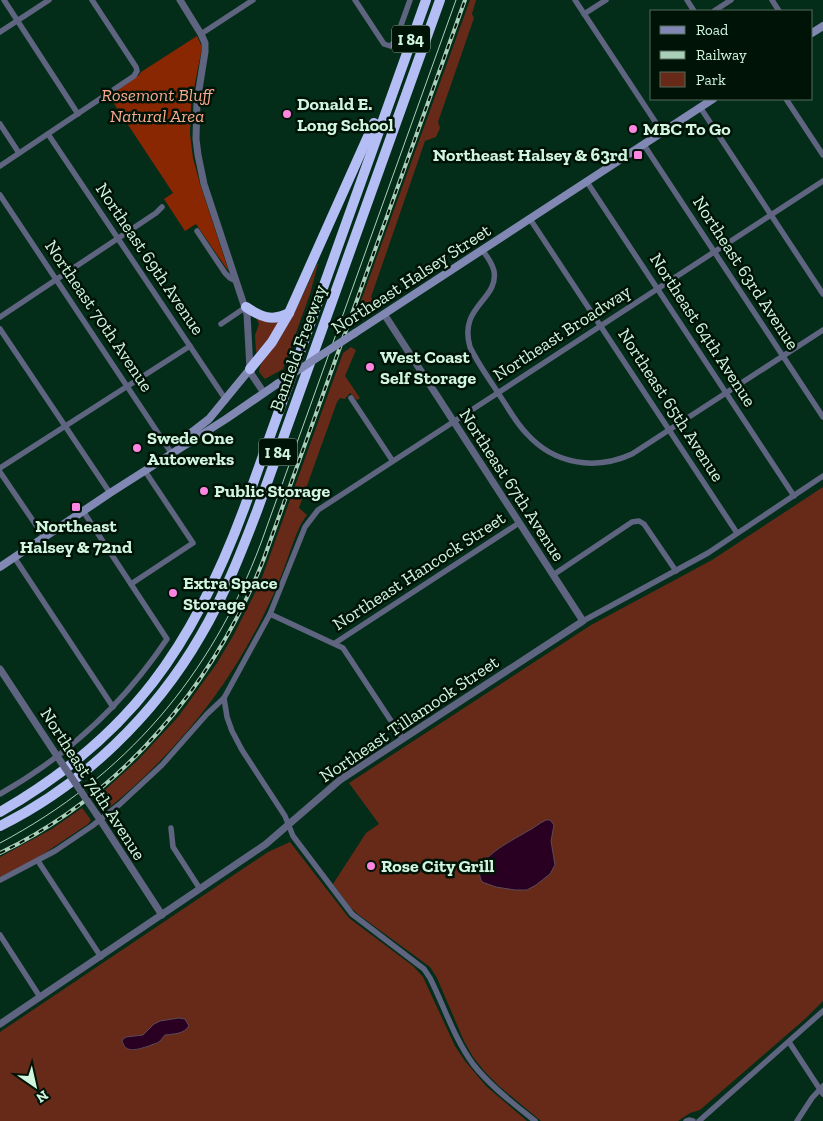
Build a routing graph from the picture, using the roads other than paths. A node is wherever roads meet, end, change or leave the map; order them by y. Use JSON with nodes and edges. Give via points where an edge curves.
{"nodes":[{"id":1,"x":4,"y":0,"type":"edge"},
{"id":2,"x":49,"y":0,"type":"edge"},
{"id":3,"x":92,"y":0,"type":"edge"},
{"id":4,"x":180,"y":0,"type":"edge"},
{"id":5,"x":253,"y":0,"type":"edge"},
{"id":6,"x":355,"y":0,"type":"edge"},
{"id":7,"x":410,"y":0,"type":"edge"},
{"id":8,"x":426,"y":0,"type":"edge"},
{"id":9,"x":440,"y":0,"type":"edge"},
{"id":10,"x":575,"y":0,"type":"edge"},
{"id":11,"x":606,"y":0,"type":"edge"},
{"id":12,"x":731,"y":0,"type":"edge"},
{"id":13,"x":716,"y":10,"type":"edge"},
{"id":14,"x":584,"y":14,"type":"junction"},
{"id":15,"x":18,"y":21,"type":"junction"},
{"id":16,"x":0,"y":32,"type":"edge"},
{"id":17,"x":201,"y":34,"type":"junction"},
{"id":18,"x":397,"y":77,"type":"junction"},
{"id":19,"x":711,"y":100,"type":"edge"},
{"id":20,"x":787,"y":100,"type":"edge"},
{"id":21,"x":700,"y":107,"type":"junction"},
{"id":22,"x":78,"y":114,"type":"junction"},
{"id":23,"x":0,"y":124,"type":"edge"},
{"id":24,"x":662,"y":132,"type":"junction"},
{"id":25,"x":48,"y":134,"type":"junction"},
{"id":26,"x":644,"y":144,"type":"junction"},
{"id":27,"x":19,"y":153,"type":"junction"},
{"id":28,"x":823,"y":155,"type":"edge"},
{"id":29,"x":0,"y":166,"type":"edge"},
{"id":30,"x":823,"y":180,"type":"edge"},
{"id":31,"x":587,"y":182,"type":"junction"},
{"id":32,"x":0,"y":195,"type":"edge"},
{"id":33,"x":162,"y":207,"type":"dead end"},
{"id":34,"x":772,"y":215,"type":"junction"},
{"id":35,"x":530,"y":219,"type":"junction"},
{"id":36,"x":197,"y":231,"type":"dead end"},
{"id":37,"x":118,"y":239,"type":"junction"},
{"id":38,"x":482,"y":250,"type":"junction"},
{"id":39,"x":714,"y":252,"type":"junction"},
{"id":40,"x":57,"y":280,"type":"junction"},
{"id":41,"x":236,"y":281,"type":"junction"},
{"id":42,"x":658,"y":290,"type":"junction"},
{"id":43,"x":823,"y":294,"type":"edge"},
{"id":44,"x":246,"y":307,"type":"junction"},
{"id":45,"x":289,"y":313,"type":"junction"},
{"id":46,"x":384,"y":314,"type":"junction"},
{"id":47,"x":0,"y":317,"type":"edge"},
{"id":48,"x":221,"y":324,"type":"dead end"},
{"id":49,"x":601,"y":326,"type":"junction"},
{"id":50,"x":0,"y":329,"type":"edge"},
{"id":51,"x":823,"y":330,"type":"edge"},
{"id":52,"x":190,"y":346,"type":"junction"},
{"id":53,"x":783,"y":356,"type":"junction"},
{"id":54,"x":250,"y":369,"type":"junction"},
{"id":55,"x":128,"y":386,"type":"junction"},
{"id":56,"x":264,"y":392,"type":"junction"},
{"id":57,"x":498,"y":392,"type":"junction"},
{"id":58,"x":726,"y":393,"type":"junction"},
{"id":59,"x":351,"y":398,"type":"dead end"},
{"id":60,"x":226,"y":400,"type":"junction"},
{"id":61,"x":823,"y":417,"type":"edge"},
{"id":62,"x":453,"y":421,"type":"junction"},
{"id":63,"x":65,"y":426,"type":"junction"},
{"id":64,"x":670,"y":430,"type":"junction"},
{"id":65,"x":172,"y":454,"type":"junction"},
{"id":66,"x":392,"y":460,"type":"junction"},
{"id":67,"x":0,"y":470,"type":"edge"},
{"id":68,"x":145,"y":471,"type":"junction"},
{"id":69,"x":823,"y":476,"type":"edge"},
{"id":70,"x":110,"y":493,"type":"junction"},
{"id":71,"x":794,"y":496,"type":"junction"},
{"id":72,"x":83,"y":511,"type":"junction"},
{"id":73,"x":519,"y":523,"type":"junction"},
{"id":74,"x":737,"y":533,"type":"junction"},
{"id":75,"x":44,"y":537,"type":"junction"},
{"id":76,"x":14,"y":557,"type":"junction"},
{"id":77,"x":0,"y":567,"type":"edge"},
{"id":78,"x":676,"y":571,"type":"junction"},
{"id":79,"x":553,"y":575,"type":"junction"},
{"id":80,"x":131,"y":584,"type":"junction"},
{"id":81,"x":270,"y":614,"type":"junction"},
{"id":82,"x":583,"y":621,"type":"junction"},
{"id":83,"x":336,"y":643,"type":"junction"},
{"id":84,"x":0,"y":669,"type":"edge"},
{"id":85,"x":224,"y":698,"type":"junction"},
{"id":86,"x":113,"y":707,"type":"junction"},
{"id":87,"x":403,"y":739,"type":"junction"},
{"id":88,"x":59,"y":759,"type":"junction"},
{"id":89,"x":0,"y":794,"type":"edge"},
{"id":90,"x":0,"y":812,"type":"edge"},
{"id":91,"x":98,"y":818,"type":"junction"},
{"id":92,"x":0,"y":826,"type":"edge"},
{"id":93,"x":290,"y":826,"type":"junction"},
{"id":94,"x":172,"y":828,"type":"dead end"},
{"id":95,"x":38,"y":861,"type":"junction"},
{"id":96,"x":0,"y":880,"type":"edge"},
{"id":97,"x":200,"y":889,"type":"junction"},
{"id":98,"x":162,"y":915,"type":"junction"},
{"id":99,"x":0,"y":936,"type":"edge"},
{"id":100,"x":101,"y":957,"type":"junction"},
{"id":101,"x":40,"y":997,"type":"junction"},
{"id":102,"x":823,"y":1012,"type":"edge"},
{"id":103,"x":0,"y":1024,"type":"edge"},
{"id":104,"x":789,"y":1042,"type":"junction"},
{"id":105,"x":822,"y":1090,"type":"edge"},
{"id":106,"x":535,"y":1121,"type":"edge"},
{"id":107,"x":686,"y":1121,"type":"edge"},
{"id":108,"x":693,"y":1121,"type":"edge"},
{"id":109,"x":699,"y":1121,"type":"edge"},
{"id":110,"x":797,"y":1121,"type":"edge"}],
"edges":[{"from":1,"to":15,"type":"street"},
{"from":2,"to":15,"type":"street"},
{"from":3,"to":22,"type":"street","via":[[137,71]]},
{"from":4,"to":17,"type":"street"},
{"from":5,"to":17,"type":"street"},
{"from":6,"to":7,"type":"street","via":[[384,44],[390,46],[395,42]]},
{"from":8,"to":18,"type":"highway","name":"Banfield Freeway","number":"I 84"},
{"from":9,"to":92,"type":"highway","name":"Banfield Freeway","number":"I 84","via":[[257,511],[212,616],[176,674],[132,727],[70,782]]},
{"from":10,"to":14,"type":"street"},
{"from":11,"to":14,"type":"street"},
{"from":12,"to":13,"type":"street"},
{"from":14,"to":24,"type":"street"},
{"from":15,"to":16,"type":"street"},
{"from":15,"to":22,"type":"street"},
{"from":17,"to":41,"type":"street","via":[[206,52],[197,102],[198,155],[204,184]]},
{"from":18,"to":45,"type":"highway","via":[[383,101]]},
{"from":18,"to":90,"type":"highway","name":"Banfield Freeway","number":"I 84","via":[[237,527],[200,610],[166,666],[123,718],[68,768]]},
{"from":19,"to":21,"type":"main road","name":"Northeast Halsey Street"},
{"from":20,"to":28,"type":"street"},
{"from":21,"to":24,"type":"main road","name":"Northeast Halsey Street"},
{"from":21,"to":34,"type":"street"},
{"from":22,"to":25,"type":"street"},
{"from":23,"to":27,"type":"street"},
{"from":24,"to":26,"type":"main road","name":"Northeast Halsey Street"},
{"from":25,"to":27,"type":"street"},
{"from":25,"to":37,"type":"street","name":"Northeast 69th Avenue"},
{"from":26,"to":31,"type":"main road","name":"Northeast Halsey Street"},
{"from":26,"to":39,"type":"street","name":"Northeast 63rd Avenue"},
{"from":27,"to":29,"type":"street"},
{"from":30,"to":34,"type":"street","name":"Northeast Broadway"},
{"from":31,"to":35,"type":"main road","name":"Northeast Halsey Street"},
{"from":31,"to":42,"type":"street","name":"Northeast 64th Avenue"},
{"from":32,"to":40,"type":"street","name":"Northeast 70th Avenue"},
{"from":33,"to":37,"type":"street"},
{"from":34,"to":39,"type":"street","name":"Northeast Broadway"},
{"from":34,"to":43,"type":"street"},
{"from":35,"to":38,"type":"main road","name":"Northeast Halsey Street"},
{"from":35,"to":49,"type":"street","name":"Northeast 65th Avenue"},
{"from":36,"to":41,"type":"street","via":[[225,273]]},
{"from":37,"to":40,"type":"street"},
{"from":37,"to":52,"type":"street","name":"Northeast 69th Avenue"},
{"from":38,"to":46,"type":"main road","name":"Northeast Halsey Street"},
{"from":38,"to":57,"type":"street","via":[[492,266],[493,284],[470,319],[467,335],[473,354]]},
{"from":39,"to":42,"type":"street","name":"Northeast Broadway"},
{"from":39,"to":53,"type":"street","name":"Northeast 63rd Avenue"},
{"from":40,"to":47,"type":"street"},
{"from":40,"to":55,"type":"street","name":"Northeast 70th Avenue"},
{"from":41,"to":44,"type":"street"},
{"from":42,"to":49,"type":"street","name":"Northeast Broadway"},
{"from":42,"to":58,"type":"street","name":"Northeast 64th Avenue"},
{"from":44,"to":45,"type":"highway","via":[[262,317],[273,319]]},
{"from":44,"to":48,"type":"street"},
{"from":44,"to":54,"type":"street"},
{"from":45,"to":54,"type":"highway","via":[[272,342]]},
{"from":46,"to":56,"type":"main road","name":"Northeast Halsey Street","bridge":true},
{"from":46,"to":62,"type":"street","name":"Northeast 67th Avenue"},
{"from":49,"to":57,"type":"street","name":"Northeast Broadway"},
{"from":49,"to":64,"type":"street","name":"Northeast 65th Avenue"},
{"from":50,"to":63,"type":"street"},
{"from":51,"to":53,"type":"street"},
{"from":52,"to":55,"type":"street"},
{"from":52,"to":60,"type":"street","name":"Northeast 69th Avenue"},
{"from":53,"to":58,"type":"street"},
{"from":53,"to":61,"type":"street","name":"Northeast 63rd Avenue"},
{"from":54,"to":56,"type":"street"},
{"from":54,"to":60,"type":"main road"},
{"from":55,"to":63,"type":"street"},
{"from":55,"to":65,"type":"street","name":"Northeast 70th Avenue"},
{"from":56,"to":65,"type":"main road","name":"Northeast Halsey Street"},
{"from":57,"to":62,"type":"street","name":"Northeast Broadway"},
{"from":57,"to":64,"type":"street","via":[[534,441],[552,454],[574,462],[591,464],[616,460]]},
{"from":58,"to":64,"type":"street"},
{"from":58,"to":71,"type":"street","name":"Northeast 64th Avenue"},
{"from":59,"to":66,"type":"street"},
{"from":60,"to":65,"type":"main road"},
{"from":62,"to":66,"type":"street","name":"Northeast Broadway"},
{"from":62,"to":73,"type":"street","name":"Northeast 67th Avenue"},
{"from":63,"to":67,"type":"street"},
{"from":63,"to":70,"type":"street"},
{"from":64,"to":74,"type":"street","name":"Northeast 65th Avenue"},
{"from":65,"to":68,"type":"main road","name":"Northeast Halsey Street"},
{"from":66,"to":81,"type":"street","name":"Northeast Broadway","via":[[312,515]]},
{"from":67,"to":75,"type":"street"},
{"from":68,"to":70,"type":"main road","name":"Northeast Halsey Street"},
{"from":68,"to":80,"type":"street","via":[[193,543]]},
{"from":69,"to":71,"type":"street","name":"Northeast Tillamook Street"},
{"from":70,"to":72,"type":"main road","name":"Northeast Halsey Street"},
{"from":71,"to":74,"type":"street","name":"Northeast Tillamook Street"},
{"from":72,"to":75,"type":"main road","name":"Northeast Halsey Street"},
{"from":72,"to":80,"type":"street"},
{"from":73,"to":79,"type":"street","name":"Northeast 67th Avenue"},
{"from":73,"to":83,"type":"street","name":"Northeast Hancock Street"},
{"from":74,"to":78,"type":"street","name":"Northeast Tillamook Street"},
{"from":75,"to":76,"type":"main road","name":"Northeast Halsey Street"},
{"from":76,"to":77,"type":"main road","name":"Northeast Halsey Street"},
{"from":76,"to":86,"type":"street"},
{"from":78,"to":79,"type":"street","via":[[639,521],[632,522]]},
{"from":78,"to":82,"type":"street","name":"Northeast Tillamook Street"},
{"from":79,"to":82,"type":"street","name":"Northeast 67th Avenue"},
{"from":80,"to":86,"type":"street","via":[[167,639]]},
{"from":81,"to":83,"type":"street"},
{"from":81,"to":85,"type":"street","name":"Northeast Broadway"},
{"from":82,"to":87,"type":"street","name":"Northeast Tillamook Street"},
{"from":83,"to":87,"type":"street","via":[[343,648]]},
{"from":84,"to":88,"type":"street","name":"Northeast 74th Avenue"},
{"from":85,"to":91,"type":"street","name":"Northeast Broadway","via":[[154,774]]},
{"from":85,"to":93,"type":"street","via":[[232,731]]},
{"from":86,"to":88,"type":"street"},
{"from":87,"to":93,"type":"street","name":"Northeast Tillamook Street","via":[[340,780]]},
{"from":88,"to":89,"type":"street"},
{"from":88,"to":91,"type":"street","name":"Northeast 74th Avenue","bridge":true},
{"from":91,"to":95,"type":"street","name":"Northeast Broadway"},
{"from":91,"to":98,"type":"street","name":"Northeast 74th Avenue"},
{"from":93,"to":97,"type":"street","name":"Northeast Tillamook Street"},
{"from":93,"to":106,"type":"street","via":[[292,836],[348,910],[424,969],[473,1064]]},
{"from":94,"to":97,"type":"street","via":[[173,847]]},
{"from":95,"to":96,"type":"street","name":"Northeast Broadway"},
{"from":95,"to":100,"type":"street"},
{"from":97,"to":98,"type":"street","name":"Northeast Tillamook Street"},
{"from":98,"to":100,"type":"street","name":"Northeast Tillamook Street"},
{"from":99,"to":101,"type":"street"},
{"from":100,"to":101,"type":"street","name":"Northeast Tillamook Street"},
{"from":101,"to":103,"type":"street","name":"Northeast Tillamook Street"},
{"from":102,"to":104,"type":"street"},
{"from":104,"to":105,"type":"street"},
{"from":104,"to":109,"type":"street"},
{"from":105,"to":110,"type":"street"},
{"from":107,"to":108,"type":"street"}]}
